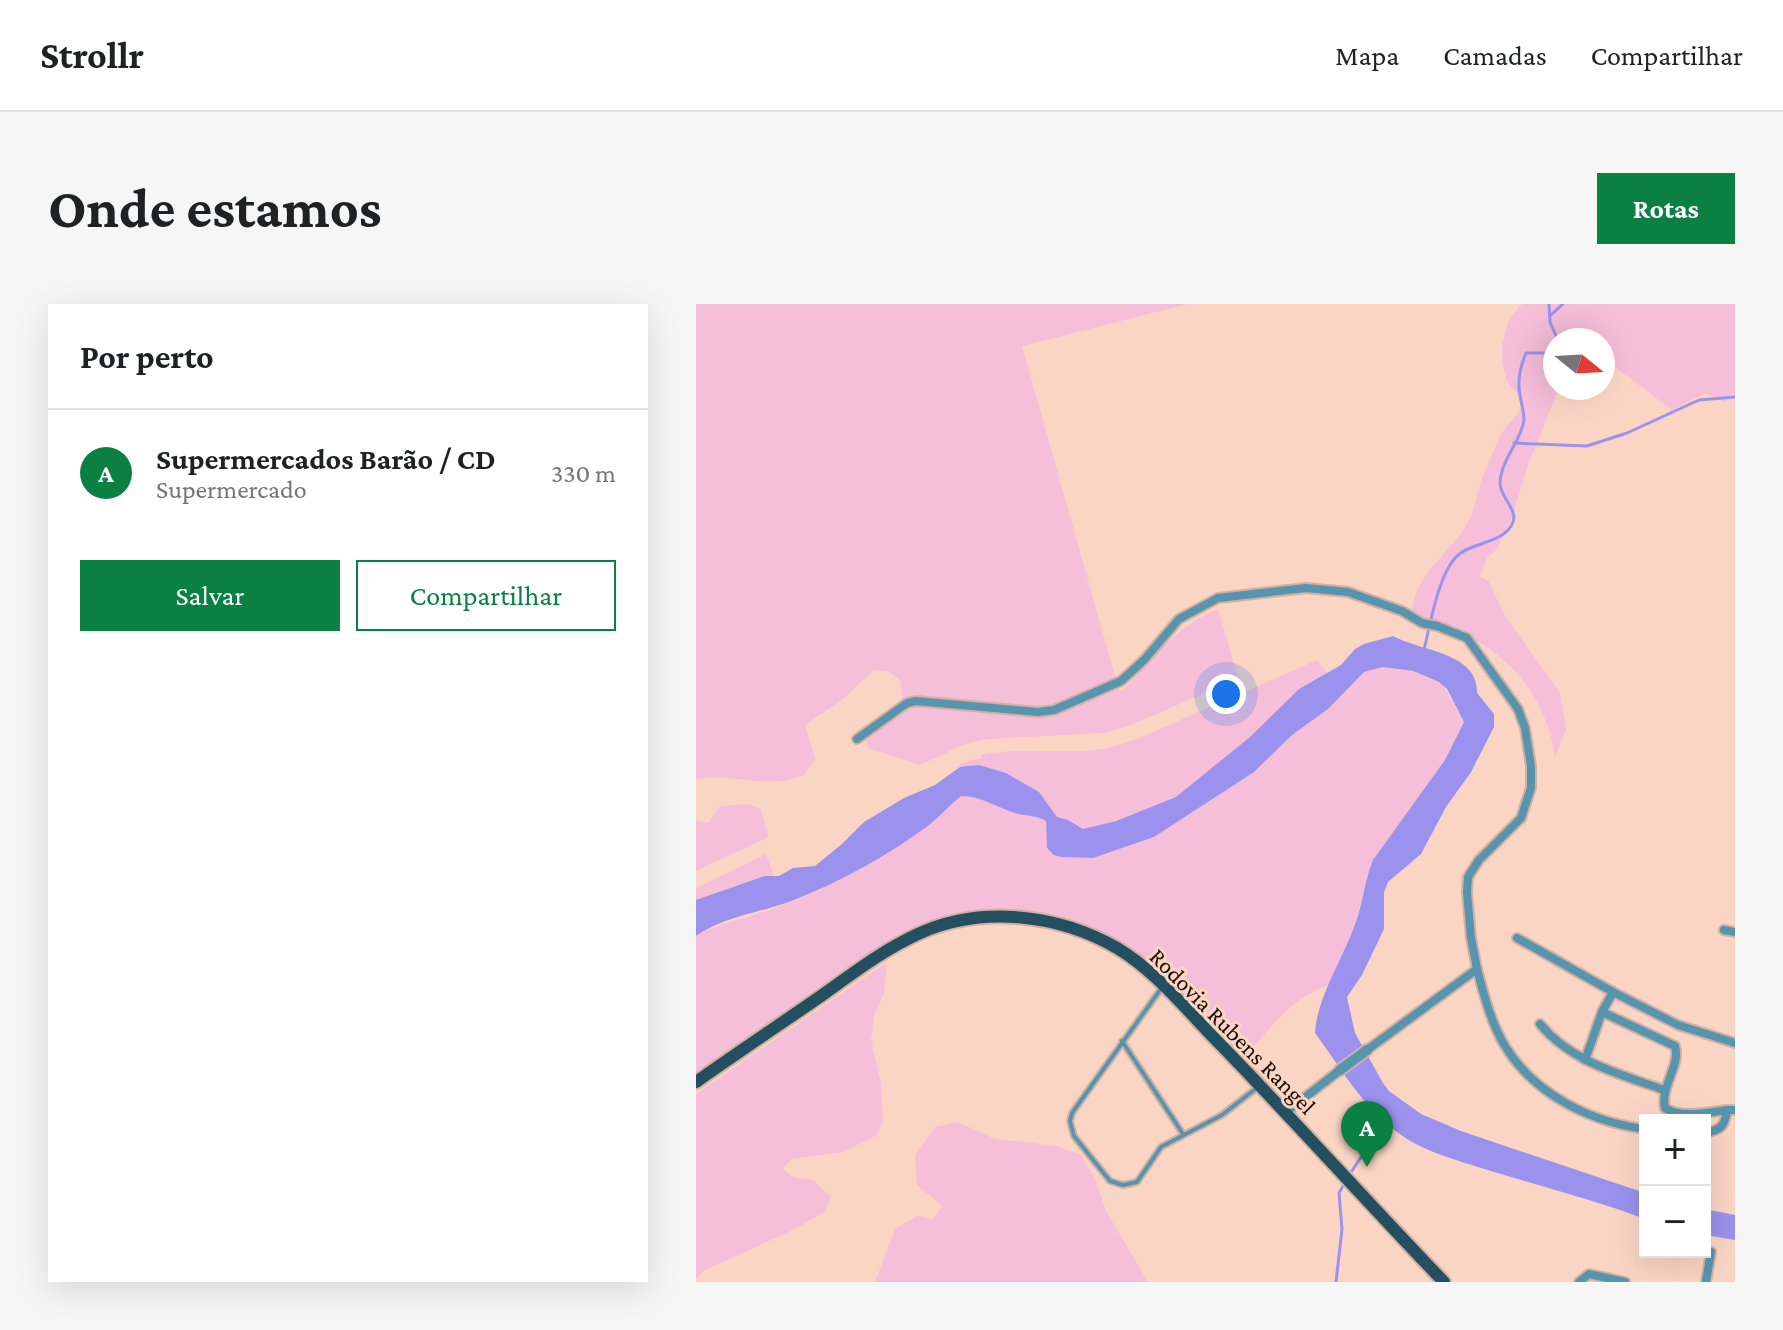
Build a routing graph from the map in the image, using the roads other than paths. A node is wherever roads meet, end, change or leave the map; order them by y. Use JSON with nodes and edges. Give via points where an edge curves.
{"nodes":[{"id":1,"x":857,"y":739,"type":"dead end"},
{"id":2,"x":1724,"y":930,"type":"dead end"},
{"id":3,"x":1735,"y":932,"type":"edge"},
{"id":4,"x":1517,"y":938,"type":"dead end"},
{"id":5,"x":1477,"y":969,"type":"junction"},
{"id":6,"x":1163,"y":986,"type":"junction"},
{"id":7,"x":1613,"y":992,"type":"junction"},
{"id":8,"x":1602,"y":1012,"type":"junction"},
{"id":9,"x":1540,"y":1024,"type":"dead end"},
{"id":10,"x":1122,"y":1041,"type":"junction"},
{"id":11,"x":1735,"y":1043,"type":"edge"},
{"id":12,"x":1367,"y":1050,"type":"joint"},
{"id":13,"x":1585,"y":1060,"type":"junction"},
{"id":14,"x":1340,"y":1070,"type":"joint"},
{"id":15,"x":696,"y":1082,"type":"edge"},
{"id":16,"x":1260,"y":1086,"type":"junction"},
{"id":17,"x":1664,"y":1090,"type":"junction"},
{"id":18,"x":1731,"y":1110,"type":"edge"},
{"id":19,"x":1285,"y":1113,"type":"junction"},
{"id":20,"x":1639,"y":1128,"type":"edge"},
{"id":21,"x":1711,"y":1131,"type":"edge"},
{"id":22,"x":1183,"y":1134,"type":"junction"},
{"id":23,"x":1710,"y":1258,"type":"edge"},
{"id":24,"x":1444,"y":1282,"type":"edge"},
{"id":25,"x":1579,"y":1282,"type":"edge"},
{"id":26,"x":1625,"y":1282,"type":"edge"},
{"id":27,"x":1706,"y":1282,"type":"edge"}],
"edges":[{"from":1,"to":5,"type":"street","via":[[916,701],[1054,710],[1121,681],[1179,619],[1218,598],[1314,588],[1352,593],[1402,611],[1470,640],[1518,709],[1525,728],[1531,766],[1528,803],[1521,818],[1468,877]]},
{"from":2,"to":3,"type":"street"},
{"from":4,"to":7,"type":"street"},
{"from":5,"to":12,"type":"street"},
{"from":5,"to":20,"type":"street","via":[[1503,1043],[1522,1070],[1595,1118]]},
{"from":6,"to":10,"type":"lane"},
{"from":6,"to":15,"type":"main road","name":"Rodovia Rubens Rangel","via":[[1120,950],[1071,928],[1011,917],[950,923],[876,957]]},
{"from":6,"to":16,"type":"main road","name":"Rodovia Rubens Rangel"},
{"from":7,"to":8,"type":"street"},
{"from":7,"to":11,"type":"street","via":[[1678,1025]]},
{"from":8,"to":13,"type":"street"},
{"from":8,"to":17,"type":"street","via":[[1675,1046]]},
{"from":9,"to":13,"type":"street"},
{"from":10,"to":22,"type":"lane"},
{"from":10,"to":22,"type":"lane","via":[[1072,1113],[1074,1136],[1110,1181],[1131,1185],[1161,1147]]},
{"from":12,"to":14,"type":"street"},
{"from":13,"to":17,"type":"street"},
{"from":14,"to":19,"type":"street"},
{"from":16,"to":19,"type":"main road","name":"Rodovia Rubens Rangel"},
{"from":16,"to":22,"type":"lane","via":[[1222,1115]]},
{"from":17,"to":18,"type":"street","via":[[1665,1108],[1671,1112]]},
{"from":18,"to":21,"type":"street","via":[[1720,1129]]},
{"from":19,"to":24,"type":"main road","name":"Rodovia Rubens Rangel"},
{"from":23,"to":27,"type":"street"},
{"from":25,"to":26,"type":"street","via":[[1589,1274]]}]}
